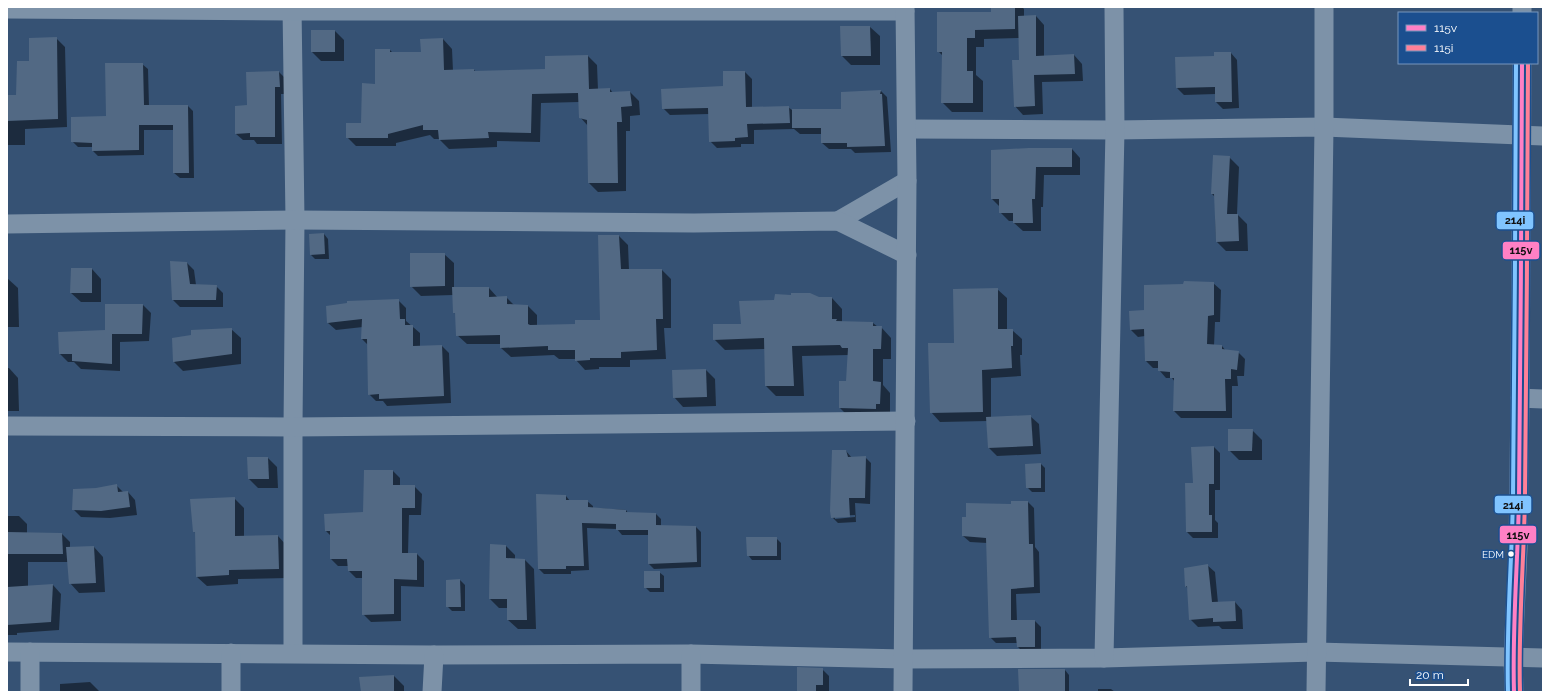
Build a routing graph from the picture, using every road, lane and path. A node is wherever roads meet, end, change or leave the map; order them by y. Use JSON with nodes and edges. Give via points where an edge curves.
{"nodes":[{"id":1,"x":1114,"y":7,"type":"edge"},
{"id":2,"x":1324,"y":7,"type":"edge"},
{"id":3,"x":7,"y":9,"type":"edge"},
{"id":4,"x":292,"y":9,"type":"edge"},
{"id":5,"x":905,"y":9,"type":"edge"},
{"id":6,"x":1522,"y":64,"type":"edge"},
{"id":7,"x":1324,"y":127,"type":"junction"},
{"id":8,"x":907,"y":129,"type":"junction"},
{"id":9,"x":1115,"y":130,"type":"junction"},
{"id":10,"x":1521,"y":135,"type":"junction"},
{"id":11,"x":1543,"y":136,"type":"edge"},
{"id":12,"x":908,"y":181,"type":"junction"},
{"id":13,"x":295,"y":220,"type":"junction"},
{"id":14,"x":838,"y":221,"type":"junction"},
{"id":15,"x":7,"y":224,"type":"edge"},
{"id":16,"x":906,"y":255,"type":"junction"},
{"id":17,"x":1520,"y":398,"type":"junction"},
{"id":18,"x":1543,"y":399,"type":"edge"},
{"id":19,"x":906,"y":421,"type":"junction"},
{"id":20,"x":7,"y":426,"type":"edge"},
{"id":21,"x":293,"y":427,"type":"junction"},
{"id":22,"x":7,"y":652,"type":"edge"},
{"id":23,"x":30,"y":652,"type":"junction"},
{"id":24,"x":1316,"y":652,"type":"junction"},
{"id":25,"x":231,"y":653,"type":"junction"},
{"id":26,"x":293,"y":653,"type":"junction"},
{"id":27,"x":691,"y":654,"type":"junction"},
{"id":28,"x":434,"y":655,"type":"junction"},
{"id":29,"x":904,"y":658,"type":"junction"},
{"id":30,"x":1104,"y":658,"type":"junction"},
{"id":31,"x":1513,"y":658,"type":"junction"},
{"id":32,"x":1543,"y":658,"type":"edge"},
{"id":33,"x":30,"y":692,"type":"edge"},
{"id":34,"x":231,"y":692,"type":"edge"},
{"id":35,"x":432,"y":692,"type":"edge"},
{"id":36,"x":691,"y":692,"type":"edge"},
{"id":37,"x":903,"y":692,"type":"edge"},
{"id":38,"x":1316,"y":692,"type":"edge"},
{"id":39,"x":1514,"y":692,"type":"edge"}],
"edges":[{"from":1,"to":9,"type":"street"},
{"from":2,"to":7,"type":"street"},
{"from":3,"to":4,"type":"street"},
{"from":4,"to":5,"type":"street"},
{"from":4,"to":13,"type":"street"},
{"from":5,"to":8,"type":"street"},
{"from":6,"to":10,"type":"street"},
{"from":7,"to":9,"type":"street"},
{"from":7,"to":10,"type":"street"},
{"from":7,"to":24,"type":"street"},
{"from":8,"to":9,"type":"street"},
{"from":8,"to":12,"type":"street"},
{"from":9,"to":30,"type":"street"},
{"from":10,"to":11,"type":"street"},
{"from":10,"to":17,"type":"street"},
{"from":12,"to":14,"type":"street"},
{"from":12,"to":16,"type":"street"},
{"from":13,"to":14,"type":"street","via":[[694,223]]},
{"from":13,"to":15,"type":"street"},
{"from":13,"to":21,"type":"street"},
{"from":14,"to":16,"type":"street"},
{"from":16,"to":19,"type":"street"},
{"from":17,"to":18,"type":"street"},
{"from":17,"to":31,"type":"street","via":[[1518,548]]},
{"from":19,"to":21,"type":"street"},
{"from":19,"to":29,"type":"street"},
{"from":20,"to":21,"type":"street"},
{"from":21,"to":26,"type":"street"},
{"from":22,"to":23,"type":"street"},
{"from":23,"to":25,"type":"street"},
{"from":23,"to":33,"type":"street"},
{"from":24,"to":30,"type":"street"},
{"from":24,"to":31,"type":"street"},
{"from":24,"to":38,"type":"street"},
{"from":25,"to":26,"type":"street"},
{"from":25,"to":34,"type":"street"},
{"from":26,"to":28,"type":"street"},
{"from":27,"to":28,"type":"street"},
{"from":27,"to":29,"type":"street"},
{"from":27,"to":36,"type":"street"},
{"from":28,"to":35,"type":"street"},
{"from":29,"to":30,"type":"street"},
{"from":29,"to":37,"type":"street"},
{"from":31,"to":32,"type":"street"},
{"from":31,"to":39,"type":"street"}]}
